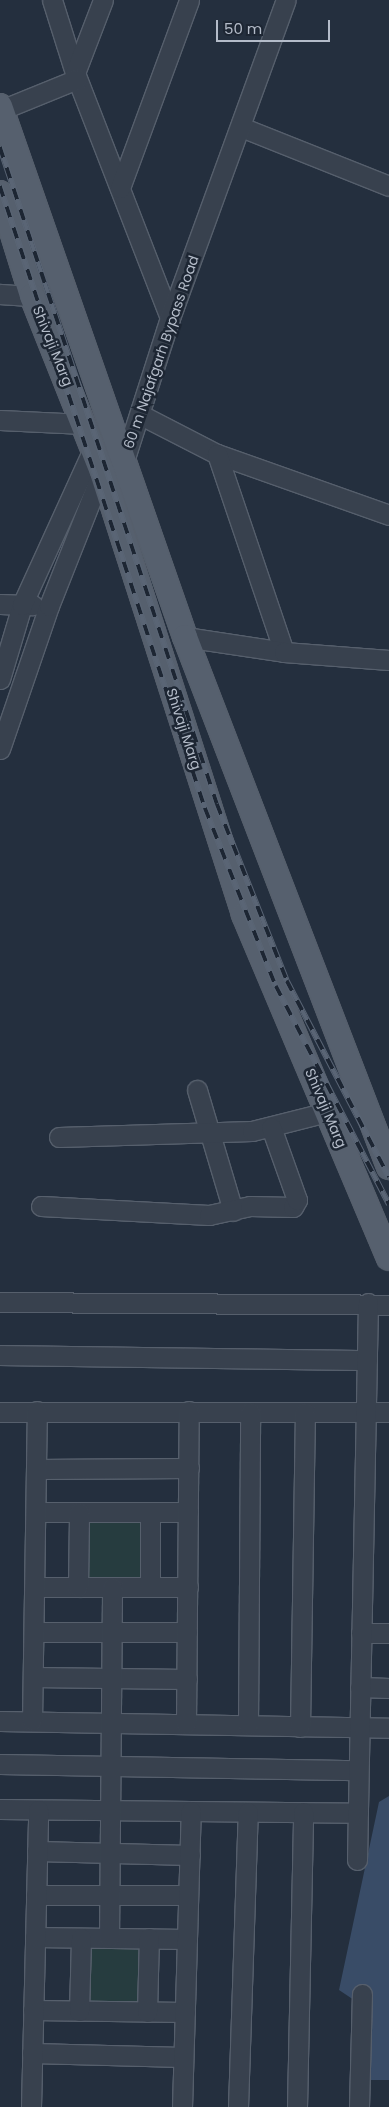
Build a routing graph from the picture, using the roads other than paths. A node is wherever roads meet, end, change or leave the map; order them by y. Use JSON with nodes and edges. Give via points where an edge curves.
{"nodes":[{"id":1,"x":52,"y":0,"type":"edge"},
{"id":2,"x":103,"y":0,"type":"edge"},
{"id":3,"x":189,"y":0,"type":"edge"},
{"id":4,"x":285,"y":0,"type":"edge"},
{"id":5,"x":76,"y":76,"type":"junction"},
{"id":6,"x":1,"y":108,"type":"edge"},
{"id":7,"x":241,"y":127,"type":"junction"},
{"id":8,"x":389,"y":186,"type":"edge"},
{"id":9,"x":120,"y":188,"type":"junction"},
{"id":10,"x":1,"y":196,"type":"edge"},
{"id":11,"x":0,"y":294,"type":"edge"},
{"id":12,"x":32,"y":296,"type":"junction"},
{"id":13,"x":170,"y":318,"type":"junction"},
{"id":14,"x":141,"y":415,"type":"junction"},
{"id":15,"x":0,"y":420,"type":"edge"},
{"id":16,"x":84,"y":424,"type":"junction"},
{"id":17,"x":116,"y":433,"type":"junction"},
{"id":18,"x":93,"y":449,"type":"junction"},
{"id":19,"x":217,"y":454,"type":"junction"},
{"id":20,"x":125,"y":458,"type":"junction"},
{"id":21,"x":102,"y":472,"type":"junction"},
{"id":22,"x":389,"y":515,"type":"edge"},
{"id":23,"x":0,"y":604,"type":"edge"},
{"id":24,"x":22,"y":605,"type":"junction"},
{"id":25,"x":49,"y":606,"type":"junction"},
{"id":26,"x":185,"y":637,"type":"junction"},
{"id":27,"x":284,"y":652,"type":"junction"},
{"id":28,"x":389,"y":660,"type":"edge"},
{"id":29,"x":0,"y":679,"type":"edge"},
{"id":30,"x":0,"y":749,"type":"edge"},
{"id":31,"x":197,"y":1090,"type":"dead end"},
{"id":32,"x":327,"y":1112,"type":"junction"},
{"id":33,"x":271,"y":1127,"type":"junction"},
{"id":34,"x":211,"y":1133,"type":"junction"},
{"id":35,"x":382,"y":1134,"type":"edge"},
{"id":36,"x":60,"y":1137,"type":"dead end"},
{"id":37,"x":389,"y":1167,"type":"edge"},
{"id":38,"x":41,"y":1206,"type":"dead end"},
{"id":39,"x":233,"y":1211,"type":"junction"},
{"id":40,"x":389,"y":1258,"type":"edge"},
{"id":41,"x":0,"y":1302,"type":"edge"},
{"id":42,"x":368,"y":1304,"type":"junction"},
{"id":43,"x":389,"y":1305,"type":"edge"},
{"id":44,"x":0,"y":1355,"type":"edge"},
{"id":45,"x":367,"y":1360,"type":"junction"},
{"id":46,"x":189,"y":1411,"type":"junction"},
{"id":47,"x":366,"y":1411,"type":"junction"},
{"id":48,"x":0,"y":1412,"type":"edge"},
{"id":49,"x":38,"y":1412,"type":"junction"},
{"id":50,"x":250,"y":1412,"type":"junction"},
{"id":51,"x":305,"y":1412,"type":"junction"},
{"id":52,"x":389,"y":1412,"type":"edge"},
{"id":53,"x":189,"y":1468,"type":"junction"},
{"id":54,"x":37,"y":1469,"type":"junction"},
{"id":55,"x":36,"y":1512,"type":"junction"},
{"id":56,"x":79,"y":1512,"type":"junction"},
{"id":57,"x":150,"y":1512,"type":"junction"},
{"id":58,"x":188,"y":1512,"type":"junction"},
{"id":59,"x":36,"y":1587,"type":"junction"},
{"id":60,"x":78,"y":1587,"type":"junction"},
{"id":61,"x":112,"y":1587,"type":"junction"},
{"id":62,"x":150,"y":1587,"type":"junction"},
{"id":63,"x":188,"y":1587,"type":"junction"},
{"id":64,"x":34,"y":1632,"type":"junction"},
{"id":65,"x":112,"y":1632,"type":"junction"},
{"id":66,"x":187,"y":1632,"type":"junction"},
{"id":67,"x":361,"y":1633,"type":"junction"},
{"id":68,"x":389,"y":1633,"type":"edge"},
{"id":69,"x":33,"y":1676,"type":"junction"},
{"id":70,"x":111,"y":1678,"type":"junction"},
{"id":71,"x":187,"y":1678,"type":"junction"},
{"id":72,"x":360,"y":1687,"type":"junction"},
{"id":73,"x":389,"y":1688,"type":"edge"},
{"id":74,"x":0,"y":1720,"type":"edge"},
{"id":75,"x":32,"y":1721,"type":"junction"},
{"id":76,"x":111,"y":1723,"type":"junction"},
{"id":77,"x":186,"y":1724,"type":"junction"},
{"id":78,"x":248,"y":1725,"type":"junction"},
{"id":79,"x":300,"y":1726,"type":"junction"},
{"id":80,"x":359,"y":1728,"type":"junction"},
{"id":81,"x":389,"y":1728,"type":"edge"},
{"id":82,"x":0,"y":1764,"type":"edge"},
{"id":83,"x":110,"y":1766,"type":"junction"},
{"id":84,"x":358,"y":1770,"type":"junction"},
{"id":85,"x":0,"y":1809,"type":"edge"},
{"id":86,"x":38,"y":1810,"type":"junction"},
{"id":87,"x":110,"y":1810,"type":"junction"},
{"id":88,"x":191,"y":1811,"type":"junction"},
{"id":89,"x":248,"y":1812,"type":"junction"},
{"id":90,"x":303,"y":1812,"type":"junction"},
{"id":91,"x":358,"y":1813,"type":"junction"},
{"id":92,"x":37,"y":1851,"type":"junction"},
{"id":93,"x":110,"y":1853,"type":"junction"},
{"id":94,"x":190,"y":1855,"type":"junction"},
{"id":95,"x":357,"y":1860,"type":"dead end"},
{"id":96,"x":36,"y":1895,"type":"junction"},
{"id":97,"x":109,"y":1895,"type":"junction"},
{"id":98,"x":188,"y":1895,"type":"junction"},
{"id":99,"x":35,"y":1937,"type":"junction"},
{"id":100,"x":81,"y":1938,"type":"junction"},
{"id":101,"x":108,"y":1938,"type":"junction"},
{"id":102,"x":149,"y":1938,"type":"junction"},
{"id":103,"x":187,"y":1939,"type":"junction"},
{"id":104,"x":362,"y":1994,"type":"dead end"},
{"id":105,"x":33,"y":2010,"type":"junction"},
{"id":106,"x":79,"y":2011,"type":"junction"},
{"id":107,"x":147,"y":2012,"type":"junction"},
{"id":108,"x":184,"y":2012,"type":"junction"},
{"id":109,"x":32,"y":2053,"type":"junction"},
{"id":110,"x":183,"y":2057,"type":"junction"},
{"id":111,"x":31,"y":2107,"type":"edge"},
{"id":112,"x":182,"y":2107,"type":"edge"},
{"id":113,"x":238,"y":2107,"type":"edge"},
{"id":114,"x":297,"y":2107,"type":"edge"},
{"id":115,"x":359,"y":2107,"type":"edge"}],
"edges":[{"from":1,"to":5,"type":"street"},
{"from":2,"to":5,"type":"street"},
{"from":3,"to":9,"type":"street"},
{"from":4,"to":7,"type":"street","name":"60 m Najafgarh Bypass Road"},
{"from":5,"to":6,"type":"street"},
{"from":5,"to":9,"type":"street"},
{"from":6,"to":17,"type":"main road","name":"Shivaji Marg"},
{"from":7,"to":8,"type":"street"},
{"from":7,"to":13,"type":"street","name":"60 m Najafgarh Bypass Road"},
{"from":9,"to":13,"type":"street"},
{"from":10,"to":12,"type":"main road","name":"Shivaji Marg"},
{"from":11,"to":12,"type":"street"},
{"from":12,"to":16,"type":"main road","name":"Shivaji Marg"},
{"from":13,"to":14,"type":"street","name":"60 m Najafgarh Bypass Road"},
{"from":14,"to":19,"type":"street"},
{"from":14,"to":20,"type":"street","name":"60 m Najafgarh Bypass Road"},
{"from":15,"to":16,"type":"street"},
{"from":16,"to":18,"type":"main road","name":"Shivaji Marg"},
{"from":17,"to":18,"type":"main road","name":"60 m Najafgarh Bypass Road"},
{"from":17,"to":20,"type":"main road","name":"Shivaji Marg"},
{"from":18,"to":21,"type":"main road","name":"Shivaji Marg"},
{"from":18,"to":24,"type":"street"},
{"from":19,"to":22,"type":"street"},
{"from":19,"to":27,"type":"street"},
{"from":20,"to":21,"type":"main road","name":"60 m Najafgarh Bypass Road"},
{"from":20,"to":26,"type":"main road","name":"Shivaji Marg"},
{"from":21,"to":25,"type":"street"},
{"from":21,"to":32,"type":"main road","name":"Shivaji Marg","via":[[244,915]]},
{"from":23,"to":24,"type":"street"},
{"from":24,"to":25,"type":"street"},
{"from":24,"to":29,"type":"street"},
{"from":25,"to":30,"type":"street"},
{"from":26,"to":27,"type":"street"},
{"from":26,"to":35,"type":"main road","name":"Shivaji Marg"},
{"from":27,"to":28,"type":"street"},
{"from":31,"to":34,"type":"street"},
{"from":32,"to":33,"type":"street"},
{"from":32,"to":40,"type":"main road","name":"Shivaji Marg"},
{"from":33,"to":34,"type":"street"},
{"from":33,"to":39,"type":"street","via":[[298,1203],[293,1207],[257,1205]]},
{"from":34,"to":36,"type":"street"},
{"from":34,"to":39,"type":"street"},
{"from":35,"to":37,"type":"main road","name":"Shivaji Marg"},
{"from":38,"to":39,"type":"street","via":[[208,1215]]},
{"from":41,"to":42,"type":"street"},
{"from":42,"to":43,"type":"street"},
{"from":42,"to":45,"type":"street"},
{"from":44,"to":45,"type":"street"},
{"from":45,"to":47,"type":"street"},
{"from":46,"to":49,"type":"street"},
{"from":46,"to":50,"type":"street"},
{"from":46,"to":53,"type":"street"},
{"from":47,"to":51,"type":"street"},
{"from":47,"to":52,"type":"street"},
{"from":47,"to":67,"type":"street"},
{"from":48,"to":49,"type":"street"},
{"from":49,"to":54,"type":"street"},
{"from":50,"to":51,"type":"street"},
{"from":50,"to":78,"type":"street"},
{"from":51,"to":79,"type":"street"},
{"from":53,"to":54,"type":"street"},
{"from":53,"to":58,"type":"street"},
{"from":54,"to":55,"type":"street"},
{"from":55,"to":56,"type":"street"},
{"from":55,"to":59,"type":"street"},
{"from":56,"to":57,"type":"street"},
{"from":56,"to":60,"type":"street"},
{"from":57,"to":58,"type":"street"},
{"from":57,"to":62,"type":"street"},
{"from":58,"to":63,"type":"street"},
{"from":59,"to":60,"type":"street"},
{"from":59,"to":64,"type":"street"},
{"from":60,"to":61,"type":"street"},
{"from":61,"to":62,"type":"street"},
{"from":61,"to":65,"type":"street"},
{"from":62,"to":63,"type":"street"},
{"from":63,"to":66,"type":"street"},
{"from":64,"to":65,"type":"street"},
{"from":64,"to":69,"type":"street"},
{"from":65,"to":66,"type":"street"},
{"from":65,"to":70,"type":"street"},
{"from":66,"to":71,"type":"street"},
{"from":67,"to":68,"type":"street"},
{"from":67,"to":72,"type":"street"},
{"from":69,"to":70,"type":"street"},
{"from":69,"to":75,"type":"street"},
{"from":70,"to":71,"type":"street"},
{"from":70,"to":76,"type":"street"},
{"from":71,"to":77,"type":"street"},
{"from":72,"to":73,"type":"street"},
{"from":72,"to":80,"type":"street"},
{"from":74,"to":75,"type":"street"},
{"from":75,"to":76,"type":"street"},
{"from":76,"to":77,"type":"street"},
{"from":76,"to":83,"type":"street"},
{"from":77,"to":78,"type":"street"},
{"from":78,"to":79,"type":"street"},
{"from":79,"to":80,"type":"street"},
{"from":80,"to":81,"type":"street"},
{"from":80,"to":84,"type":"street"},
{"from":82,"to":83,"type":"street"},
{"from":83,"to":84,"type":"street"},
{"from":83,"to":87,"type":"street"},
{"from":84,"to":91,"type":"street"},
{"from":85,"to":86,"type":"street"},
{"from":86,"to":87,"type":"street"},
{"from":86,"to":92,"type":"street"},
{"from":87,"to":88,"type":"street"},
{"from":87,"to":93,"type":"street"},
{"from":88,"to":89,"type":"street"},
{"from":88,"to":94,"type":"street"},
{"from":89,"to":90,"type":"street"},
{"from":89,"to":113,"type":"street"},
{"from":90,"to":91,"type":"street"},
{"from":90,"to":114,"type":"street"},
{"from":91,"to":95,"type":"street"},
{"from":92,"to":93,"type":"street"},
{"from":92,"to":96,"type":"street"},
{"from":93,"to":94,"type":"street"},
{"from":93,"to":97,"type":"street"},
{"from":94,"to":98,"type":"street"},
{"from":96,"to":97,"type":"street"},
{"from":96,"to":99,"type":"street"},
{"from":97,"to":98,"type":"street"},
{"from":97,"to":101,"type":"street"},
{"from":98,"to":103,"type":"street"},
{"from":99,"to":100,"type":"street"},
{"from":99,"to":105,"type":"street"},
{"from":100,"to":101,"type":"street"},
{"from":100,"to":106,"type":"street"},
{"from":101,"to":102,"type":"street"},
{"from":102,"to":103,"type":"street"},
{"from":102,"to":107,"type":"street"},
{"from":103,"to":108,"type":"street"},
{"from":104,"to":115,"type":"street"},
{"from":105,"to":106,"type":"street"},
{"from":105,"to":109,"type":"street"},
{"from":106,"to":107,"type":"street"},
{"from":107,"to":108,"type":"street"},
{"from":108,"to":110,"type":"street"},
{"from":109,"to":110,"type":"street"},
{"from":109,"to":111,"type":"street"},
{"from":110,"to":112,"type":"street"}]}
